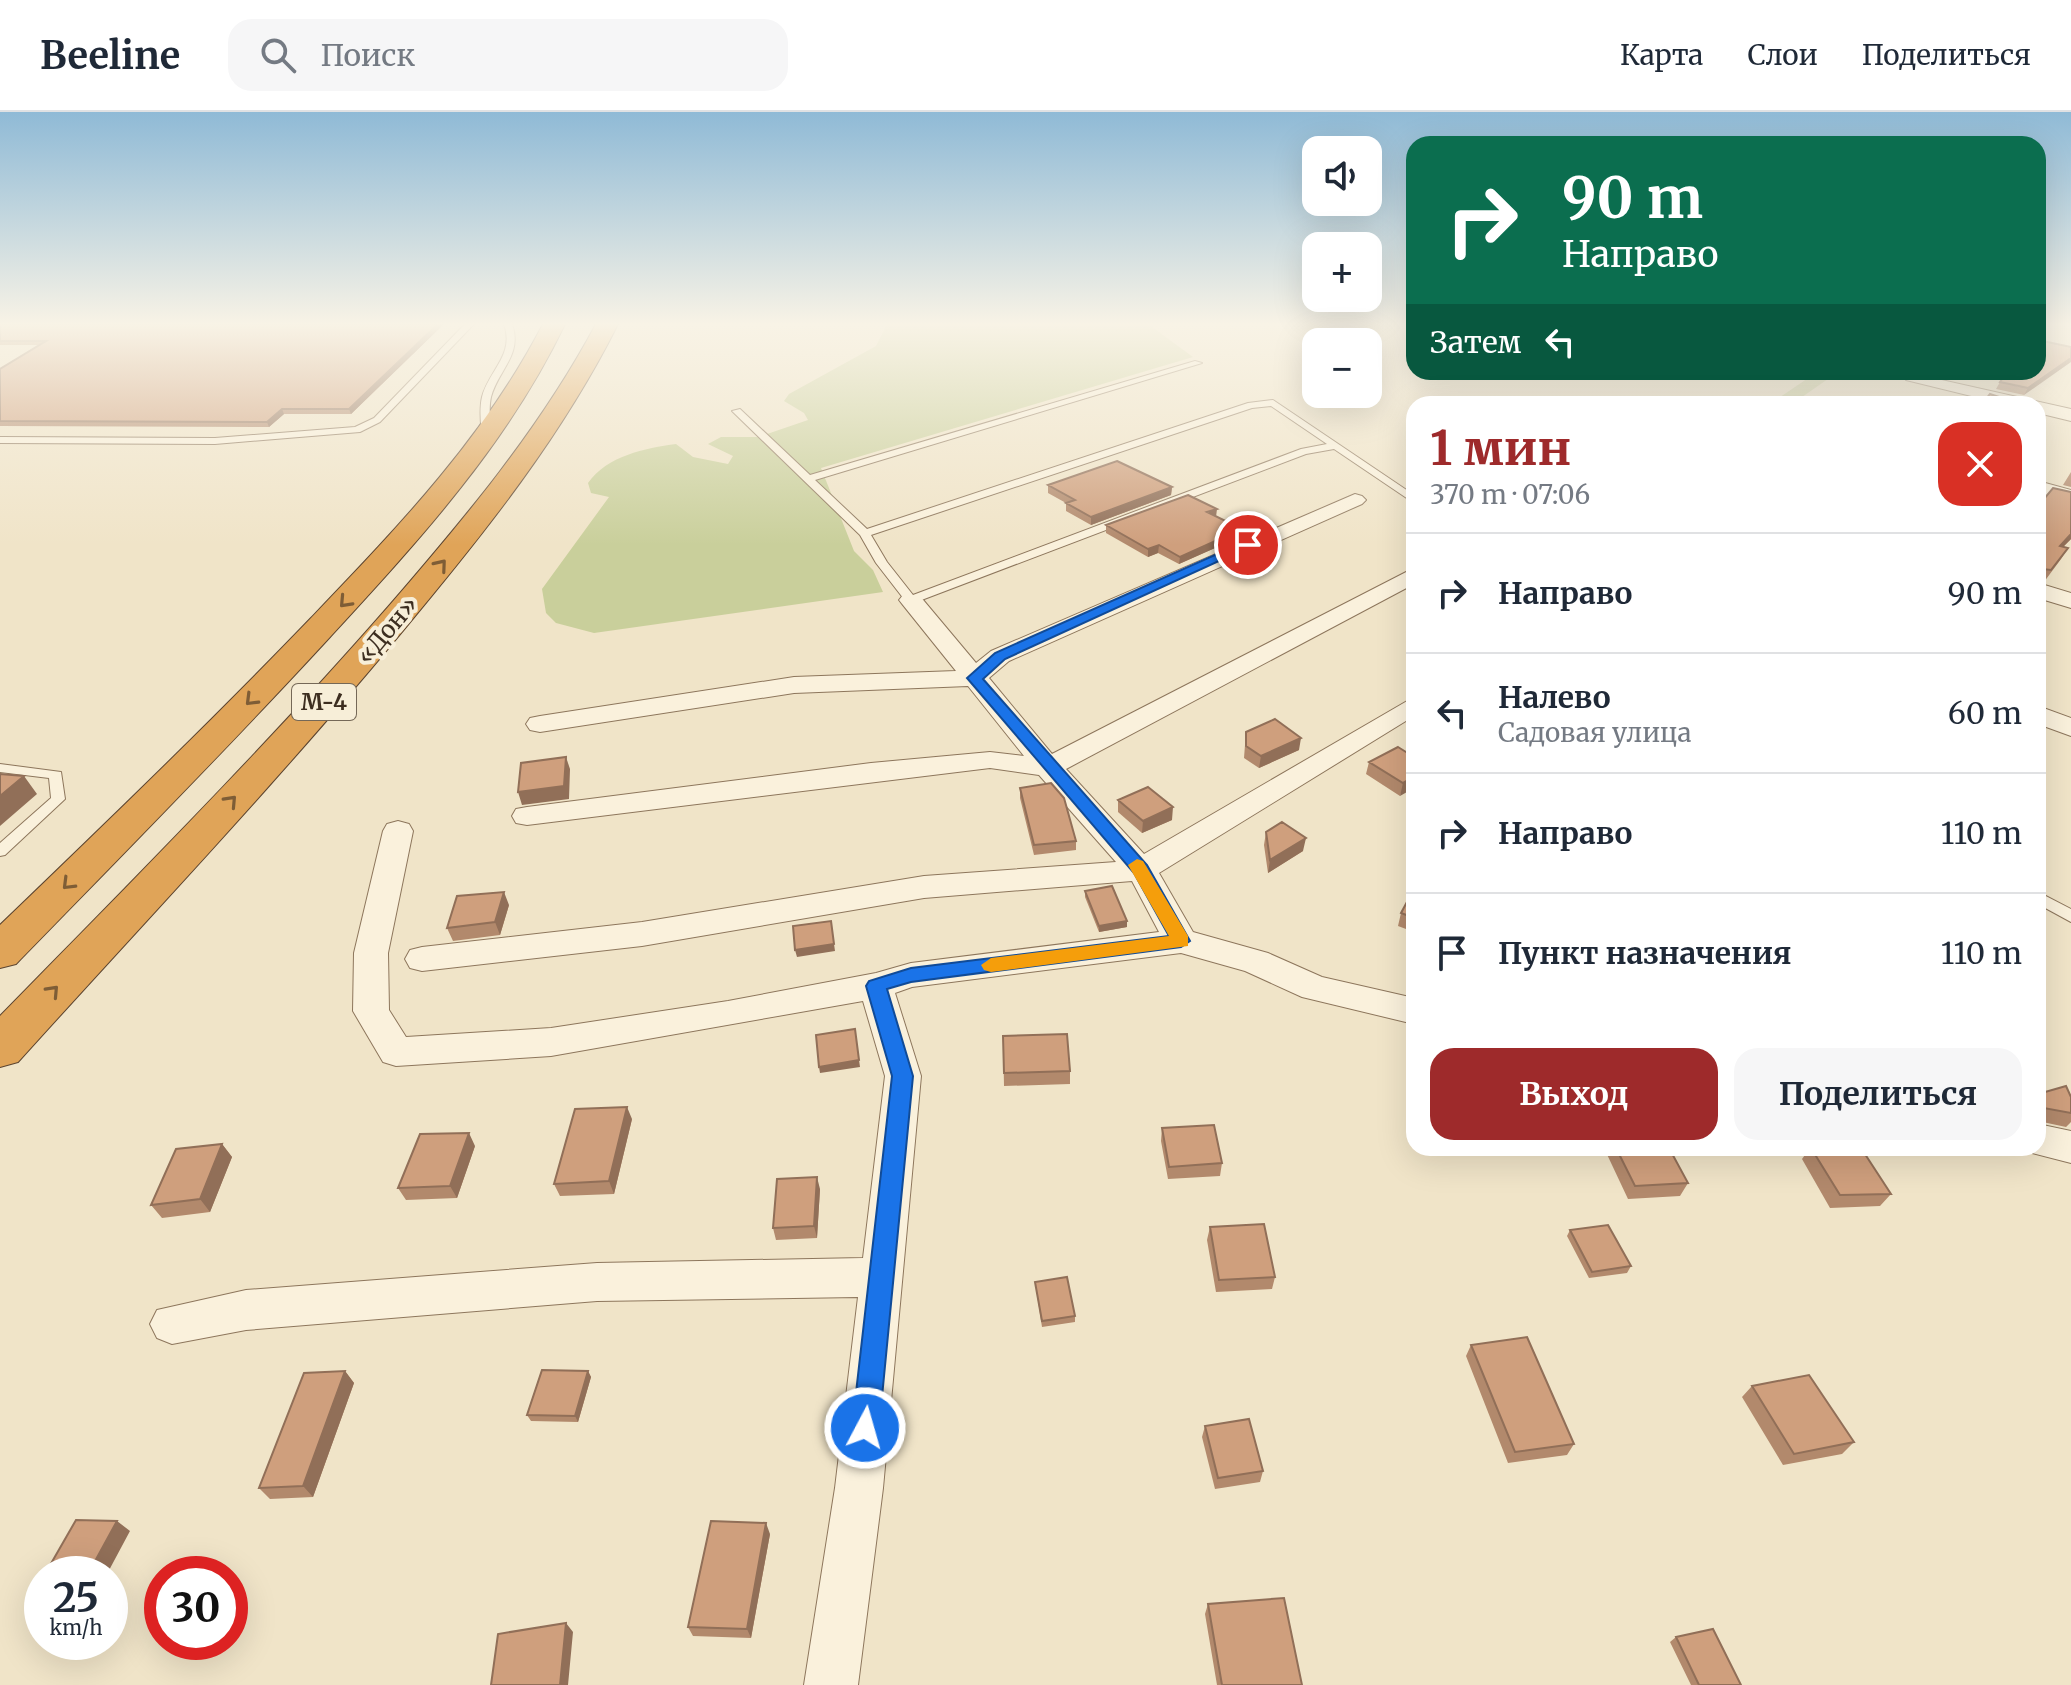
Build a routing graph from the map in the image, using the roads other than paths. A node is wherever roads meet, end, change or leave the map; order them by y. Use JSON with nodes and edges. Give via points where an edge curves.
{"nodes":[{"id":1,"x":399,"y":397,"type":"edge"},
{"id":2,"x":487,"y":397,"type":"edge"},
{"id":3,"x":513,"y":397,"type":"edge"},
{"id":4,"x":569,"y":397,"type":"edge"},
{"id":5,"x":1082,"y":397,"type":"edge"},
{"id":6,"x":2046,"y":409,"type":"edge"},
{"id":7,"x":737,"y":411,"type":"dead end"},
{"id":8,"x":2071,"y":415,"type":"edge"},
{"id":9,"x":487,"y":437,"type":"junction"},
{"id":10,"x":0,"y":440,"type":"edge"},
{"id":11,"x":1335,"y":446,"type":"junction"},
{"id":12,"x":811,"y":478,"type":"junction"},
{"id":13,"x":2046,"y":489,"type":"edge"},
{"id":14,"x":1406,"y":495,"type":"edge"},
{"id":15,"x":2071,"y":496,"type":"edge"},
{"id":16,"x":1355,"y":500,"type":"dead end"},
{"id":17,"x":865,"y":533,"type":"junction"},
{"id":18,"x":1406,"y":579,"type":"edge"},
{"id":19,"x":2046,"y":593,"type":"edge"},
{"id":20,"x":911,"y":600,"type":"junction"},
{"id":21,"x":2071,"y":601,"type":"edge"},
{"id":22,"x":974,"y":678,"type":"junction"},
{"id":23,"x":1406,"y":710,"type":"edge"},
{"id":24,"x":2046,"y":717,"type":"edge"},
{"id":25,"x":540,"y":724,"type":"dead end"},
{"id":26,"x":2071,"y":728,"type":"edge"},
{"id":27,"x":1048,"y":767,"type":"junction"},
{"id":28,"x":0,"y":768,"type":"edge"},
{"id":29,"x":527,"y":816,"type":"dead end"},
{"id":30,"x":398,"y":831,"type":"dead end"},
{"id":31,"x":0,"y":851,"type":"edge"},
{"id":32,"x":1141,"y":870,"type":"junction"},
{"id":33,"x":2046,"y":902,"type":"edge"},
{"id":34,"x":2071,"y":916,"type":"edge"},
{"id":35,"x":1181,"y":941,"type":"junction"},
{"id":36,"x":0,"y":952,"type":"edge"},
{"id":37,"x":422,"y":959,"type":"dead end"},
{"id":38,"x":876,"y":986,"type":"junction"},
{"id":39,"x":1406,"y":1009,"type":"edge"},
{"id":40,"x":0,"y":1048,"type":"edge"},
{"id":41,"x":2046,"y":1142,"type":"edge"},
{"id":42,"x":2071,"y":1147,"type":"edge"},
{"id":43,"x":881,"y":1277,"type":"junction"},
{"id":44,"x":172,"y":1324,"type":"dead end"},
{"id":45,"x":831,"y":1685,"type":"edge"}],
"edges":[{"from":1,"to":10,"type":"lane","via":[[377,420],[357,430],[215,441]]},
{"from":2,"to":9,"type":"lane"},
{"from":3,"to":9,"type":"highway","name":"«Дон»","number":"М-4"},
{"from":40,"to":4,"type":"highway","name":"«Дон»","number":"М-4","one_way":true,"via":[[349,675],[526,462]]},
{"from":5,"to":12,"type":"lane"},
{"from":6,"to":8,"type":"street"},
{"from":7,"to":12,"type":"lane"},
{"from":9,"to":36,"type":"highway","name":"«Дон»","number":"М-4","one_way":true,"via":[[429,513],[278,674]]},
{"from":11,"to":14,"type":"lane"},
{"from":11,"to":17,"type":"lane","via":[[1273,403],[1251,405]]},
{"from":11,"to":20,"type":"lane","via":[[1289,457]]},
{"from":12,"to":17,"type":"lane"},
{"from":13,"to":15,"type":"street"},
{"from":16,"to":22,"type":"street","via":[[1000,656]]},
{"from":17,"to":20,"type":"lane"},
{"from":18,"to":27,"type":"street"},
{"from":19,"to":21,"type":"street"},
{"from":20,"to":22,"type":"street"},
{"from":22,"to":25,"type":"street","via":[[794,685]]},
{"from":22,"to":27,"type":"street"},
{"from":23,"to":32,"type":"street"},
{"from":24,"to":26,"type":"street"},
{"from":27,"to":29,"type":"street","via":[[990,760]]},
{"from":27,"to":32,"type":"street"},
{"from":28,"to":31,"type":"lane","via":[[56,775],[58,799]]},
{"from":30,"to":38,"type":"street","via":[[371,953],[371,1011],[396,1052],[551,1042]]},
{"from":32,"to":35,"type":"street"},
{"from":32,"to":37,"type":"street","via":[[924,887],[642,934]]},
{"from":33,"to":34,"type":"lane"},
{"from":35,"to":38,"type":"street","via":[[911,975]]},
{"from":35,"to":39,"type":"street","via":[[1256,962],[1314,988]]},
{"from":38,"to":43,"type":"street","via":[[903,1076]]},
{"from":41,"to":42,"type":"street"},
{"from":43,"to":44,"type":"street","via":[[597,1282],[246,1310]]},
{"from":43,"to":45,"type":"street"}]}
